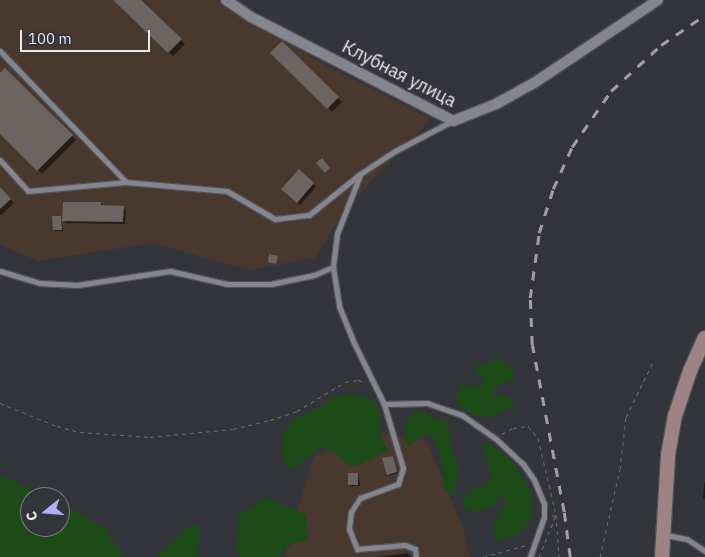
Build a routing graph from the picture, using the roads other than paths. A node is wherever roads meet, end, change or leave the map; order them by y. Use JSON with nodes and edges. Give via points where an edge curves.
{"nodes":[{"id":1,"x":226,"y":0,"type":"edge"},
{"id":2,"x":658,"y":0,"type":"edge"},
{"id":3,"x":0,"y":51,"type":"edge"},
{"id":4,"x":453,"y":121,"type":"junction"},
{"id":5,"x":0,"y":160,"type":"edge"},
{"id":6,"x":360,"y":174,"type":"junction"},
{"id":7,"x":126,"y":182,"type":"junction"},
{"id":8,"x":333,"y":267,"type":"junction"},
{"id":9,"x":0,"y":271,"type":"edge"},
{"id":10,"x":705,"y":338,"type":"edge"},
{"id":11,"x":384,"y":404,"type":"junction"},
{"id":12,"x":663,"y":535,"type":"junction"},
{"id":13,"x":357,"y":549,"type":"junction"},
{"id":14,"x":705,"y":550,"type":"edge"},
{"id":15,"x":355,"y":557,"type":"edge"},
{"id":16,"x":416,"y":557,"type":"edge"},
{"id":17,"x":530,"y":557,"type":"edge"},
{"id":18,"x":662,"y":557,"type":"edge"}],
"edges":[{"from":1,"to":4,"type":"street","name":"Клубная улица","via":[[251,17]]},
{"from":2,"to":4,"type":"street","name":"Клубная улица","via":[[534,83],[496,104]]},
{"from":3,"to":7,"type":"lane"},
{"from":4,"to":6,"type":"lane","via":[[395,151]]},
{"from":5,"to":7,"type":"lane","via":[[28,191]]},
{"from":6,"to":7,"type":"lane","via":[[308,216],[275,219],[227,191]]},
{"from":6,"to":8,"type":"lane","via":[[336,234]]},
{"from":8,"to":9,"type":"lane","via":[[314,275],[270,284],[227,284],[170,271],[77,285],[40,283]]},
{"from":8,"to":11,"type":"lane","via":[[338,306]]},
{"from":10,"to":12,"type":"main road","via":[[675,416],[668,455]]},
{"from":11,"to":13,"type":"lane","via":[[403,468],[398,484],[360,498],[351,512],[349,529]]},
{"from":11,"to":17,"type":"lane","via":[[427,403],[462,415],[512,452],[534,480],[544,504],[544,517]]},
{"from":12,"to":14,"type":"lane","via":[[687,539]]},
{"from":12,"to":18,"type":"main road"},
{"from":13,"to":15,"type":"lane"},
{"from":13,"to":16,"type":"lane","via":[[405,545],[415,549]]}]}
